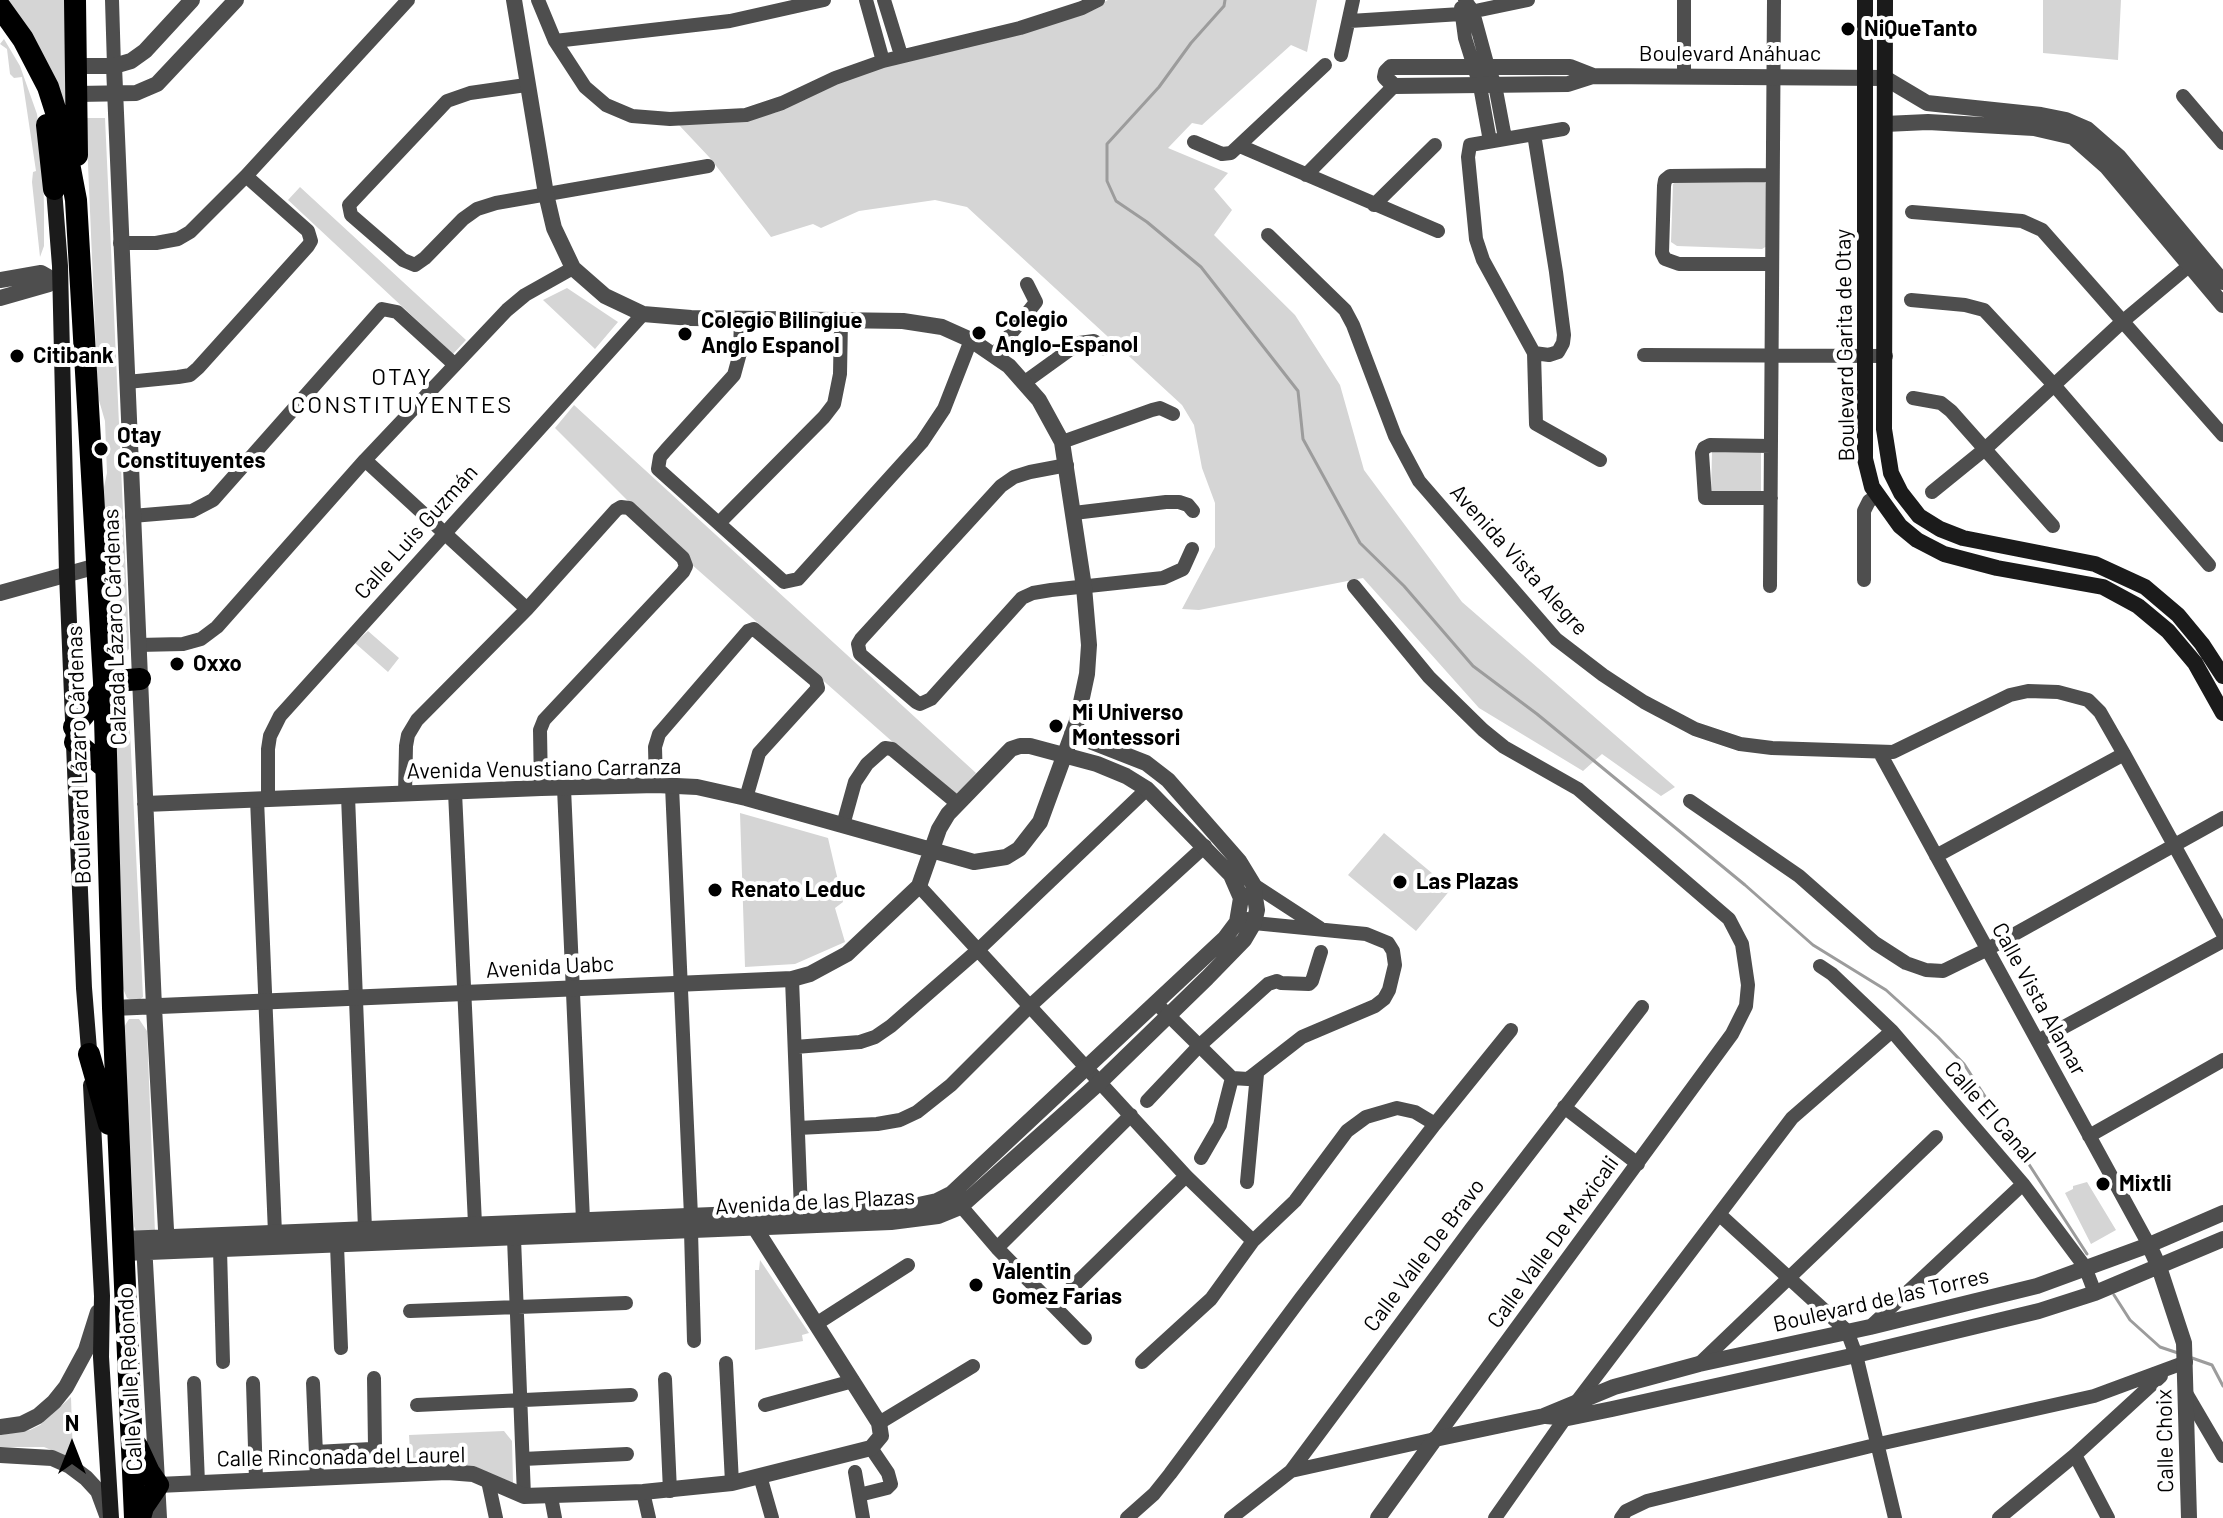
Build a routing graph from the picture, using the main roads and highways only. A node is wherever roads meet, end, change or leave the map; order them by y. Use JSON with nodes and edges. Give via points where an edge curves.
{"nodes":[{"id":1,"x":75,"y":0,"type":"edge"},
{"id":2,"x":1865,"y":0,"type":"edge"},
{"id":3,"x":1885,"y":0,"type":"edge"},
{"id":4,"x":0,"y":7,"type":"edge"},
{"id":5,"x":30,"y":54,"type":"junction"},
{"id":6,"x":54,"y":189,"type":"junction"},
{"id":7,"x":76,"y":200,"type":"junction"},
{"id":8,"x":61,"y":373,"type":"junction"},
{"id":9,"x":2223,"y":676,"type":"edge"},
{"id":10,"x":140,"y":679,"type":"road end"},
{"id":11,"x":104,"y":686,"type":"junction"},
{"id":12,"x":2223,"y":713,"type":"edge"},
{"id":13,"x":74,"y":735,"type":"junction"},
{"id":14,"x":106,"y":768,"type":"junction"},
{"id":15,"x":89,"y":1054,"type":"junction"},
{"id":16,"x":120,"y":1164,"type":"junction"},
{"id":17,"x":130,"y":1422,"type":"junction"},
{"id":18,"x":109,"y":1518,"type":"edge"},
{"id":19,"x":137,"y":1518,"type":"edge"}],
"edges":[{"from":1,"to":7,"type":"highway"},
{"from":2,"to":12,"type":"main road","name":"Boulevard Garita de Otay","via":[[1865,459],[1872,487],[1900,526],[1944,554],[2103,587],[2138,606],[2188,655]]},
{"from":3,"to":9,"type":"main road","name":"Boulevard Garita de Otay","via":[[1884,429],[1891,473],[1919,516],[1940,529],[2095,564],[2145,587],[2178,615]]},
{"from":4,"to":5,"type":"highway","name":"Boulevard Lázaro Cárdenas"},
{"from":5,"to":6,"type":"highway","via":[[46,119]]},
{"from":5,"to":7,"type":"highway","name":"Boulevard Lázaro Cárdenas","via":[[57,114]]},
{"from":6,"to":8,"type":"main road","name":"Boulevard Lázaro Cárdenas"},
{"from":6,"to":8,"type":"main road","via":[[44,278]]},
{"from":7,"to":11,"type":"highway","name":"Boulevard Lázaro Cárdenas"},
{"from":8,"to":13,"type":"main road","name":"Boulevard Lázaro Cárdenas"},
{"from":10,"to":11,"type":"highway"},
{"from":11,"to":13,"type":"highway"},
{"from":11,"to":14,"type":"highway","name":"Boulevard Lázaro Cárdenas"},
{"from":13,"to":14,"type":"highway"},
{"from":13,"to":15,"type":"main road","name":"Boulevard Lázaro Cárdenas"},
{"from":14,"to":16,"type":"highway","name":"Boulevard Lázaro Cárdenas"},
{"from":15,"to":16,"type":"highway"},
{"from":15,"to":18,"type":"main road","name":"Boulevard Lázaro Cárdenas"},
{"from":16,"to":17,"type":"highway","name":"Boulevard Lázaro Cárdenas","via":[[134,1246]]},
{"from":17,"to":19,"type":"highway","name":"Boulevard Lázaro Cárdenas"},
{"from":17,"to":19,"type":"highway","via":[[158,1485]]}]}
